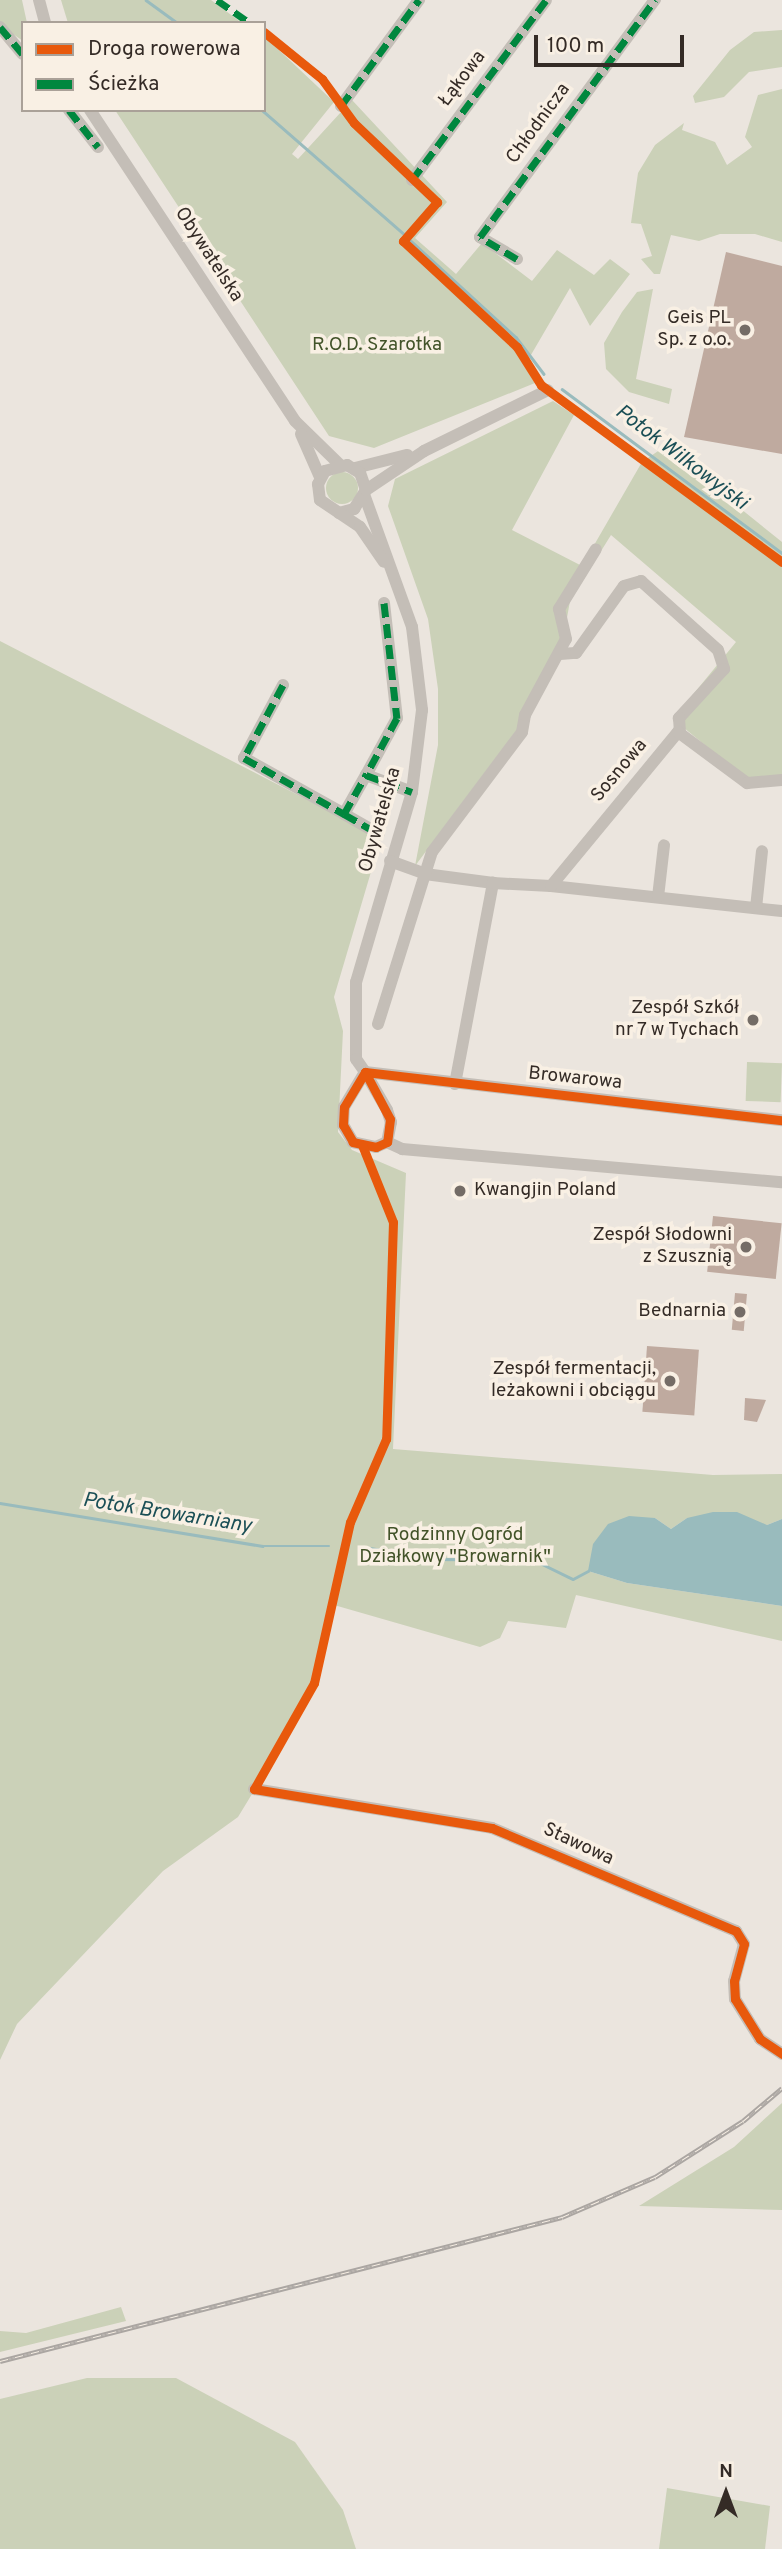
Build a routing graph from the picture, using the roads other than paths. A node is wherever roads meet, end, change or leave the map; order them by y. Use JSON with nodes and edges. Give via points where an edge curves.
{"nodes":[{"id":1,"x":39,"y":0,"type":"edge"},
{"id":2,"x":419,"y":0,"type":"edge"},
{"id":3,"x":546,"y":0,"type":"edge"},
{"id":4,"x":655,"y":0,"type":"edge"},
{"id":5,"x":44,"y":21,"type":"edge"},
{"id":6,"x":0,"y":27,"type":"edge"},
{"id":7,"x":21,"y":51,"type":"edge"},
{"id":8,"x":341,"y":106,"type":"dead end"},
{"id":9,"x":71,"y":112,"type":"edge"},
{"id":10,"x":91,"y":112,"type":"edge"},
{"id":11,"x":98,"y":147,"type":"dead end"},
{"id":12,"x":412,"y":180,"type":"dead end"},
{"id":13,"x":517,"y":259,"type":"dead end"},
{"id":14,"x":548,"y":390,"type":"dead end"},
{"id":15,"x":295,"y":421,"type":"junction"},
{"id":16,"x":424,"y":451,"type":"junction"},
{"id":17,"x":340,"y":464,"type":"junction"},
{"id":18,"x":355,"y":468,"type":"junction"},
{"id":19,"x":320,"y":477,"type":"junction"},
{"id":20,"x":365,"y":494,"type":"junction"},
{"id":21,"x":339,"y":513,"type":"junction"},
{"id":22,"x":596,"y":549,"type":"dead end"},
{"id":23,"x":394,"y":577,"type":"junction"},
{"id":24,"x":384,"y":603,"type":"dead end"},
{"id":25,"x":560,"y":654,"type":"junction"},
{"id":26,"x":283,"y":685,"type":"dead end"},
{"id":27,"x":680,"y":732,"type":"junction"},
{"id":28,"x":366,"y":775,"type":"junction"},
{"id":29,"x":782,"y":780,"type":"edge"},
{"id":30,"x":412,"y":792,"type":"junction"},
{"id":31,"x":344,"y":814,"type":"junction"},
{"id":32,"x":379,"y":834,"type":"dead end"},
{"id":33,"x":664,"y":845,"type":"dead end"},
{"id":34,"x":762,"y":851,"type":"dead end"},
{"id":35,"x":390,"y":861,"type":"junction"},
{"id":36,"x":425,"y":874,"type":"junction"},
{"id":37,"x":493,"y":883,"type":"junction"},
{"id":38,"x":551,"y":886,"type":"junction"},
{"id":39,"x":658,"y":897,"type":"junction"},
{"id":40,"x":756,"y":908,"type":"junction"},
{"id":41,"x":782,"y":911,"type":"edge"},
{"id":42,"x":377,"y":1024,"type":"dead end"},
{"id":43,"x":365,"y":1072,"type":"junction"},
{"id":44,"x":455,"y":1084,"type":"junction"},
{"id":45,"x":782,"y":1120,"type":"edge"},
{"id":46,"x":387,"y":1142,"type":"junction"},
{"id":47,"x":782,"y":1182,"type":"edge"},
{"id":48,"x":254,"y":1789,"type":"dead end"},
{"id":49,"x":782,"y":2054,"type":"edge"}],
"edges":[{"from":1,"to":5,"type":"street"},
{"from":2,"to":8,"type":"street"},
{"from":3,"to":12,"type":"street","name":"Łąkowa"},
{"from":4,"to":13,"type":"street","name":"Chłodnicza","via":[[480,237]]},
{"from":6,"to":7,"type":"street"},
{"from":9,"to":11,"type":"street"},
{"from":10,"to":15,"type":"street","name":"Obywatelska"},
{"from":14,"to":16,"type":"street"},
{"from":15,"to":17,"type":"street","name":"Obywatelska"},
{"from":15,"to":19,"type":"street","name":"Obywatelska"},
{"from":16,"to":18,"type":"street"},
{"from":16,"to":20,"type":"street"},
{"from":17,"to":18,"type":"street"},
{"from":17,"to":19,"type":"street"},
{"from":18,"to":20,"type":"street"},
{"from":19,"to":21,"type":"street","via":[[320,500]]},
{"from":20,"to":21,"type":"street","via":[[355,509]]},
{"from":20,"to":23,"type":"street","name":"Obywatelska"},
{"from":21,"to":23,"type":"street","name":"Obywatelska","via":[[360,527]]},
{"from":22,"to":25,"type":"street","via":[[559,609],[566,626]]},
{"from":23,"to":30,"type":"street","name":"Obywatelska","via":[[412,627],[421,684],[421,738]]},
{"from":24,"to":28,"type":"street","via":[[397,718]]},
{"from":25,"to":27,"type":"street","name":"Sosnowa","via":[[576,653],[624,586],[641,582],[718,650],[724,670],[679,718]]},
{"from":25,"to":36,"type":"street","via":[[525,715],[522,732],[458,813]]},
{"from":26,"to":31,"type":"street","via":[[244,758]]},
{"from":27,"to":29,"type":"street","via":[[747,783]]},
{"from":27,"to":38,"type":"street","name":"Sosnowa"},
{"from":28,"to":30,"type":"street"},
{"from":28,"to":31,"type":"street"},
{"from":30,"to":35,"type":"street","name":"Obywatelska"},
{"from":31,"to":32,"type":"street"},
{"from":33,"to":39,"type":"street"},
{"from":34,"to":40,"type":"street"},
{"from":35,"to":36,"type":"street"},
{"from":35,"to":43,"type":"street","name":"Obywatelska","via":[[356,982],[353,1047]]},
{"from":36,"to":37,"type":"street"},
{"from":36,"to":42,"type":"street"},
{"from":37,"to":38,"type":"street"},
{"from":37,"to":44,"type":"street"},
{"from":38,"to":39,"type":"street"},
{"from":39,"to":40,"type":"street"},
{"from":40,"to":41,"type":"street"},
{"from":43,"to":44,"type":"street","name":"Browarowa"},
{"from":43,"to":46,"type":"street","name":"Obywatelska","via":[[389,1115]]},
{"from":43,"to":46,"type":"street","via":[[344,1107],[344,1128],[359,1145]]},
{"from":44,"to":45,"type":"street","name":"Browarowa"},
{"from":46,"to":47,"type":"street","via":[[402,1149]]},
{"from":48,"to":49,"type":"street","name":"Stawowa","via":[[492,1828],[736,1931],[744,1944],[734,1981],[735,1999],[760,2039]]}]}
